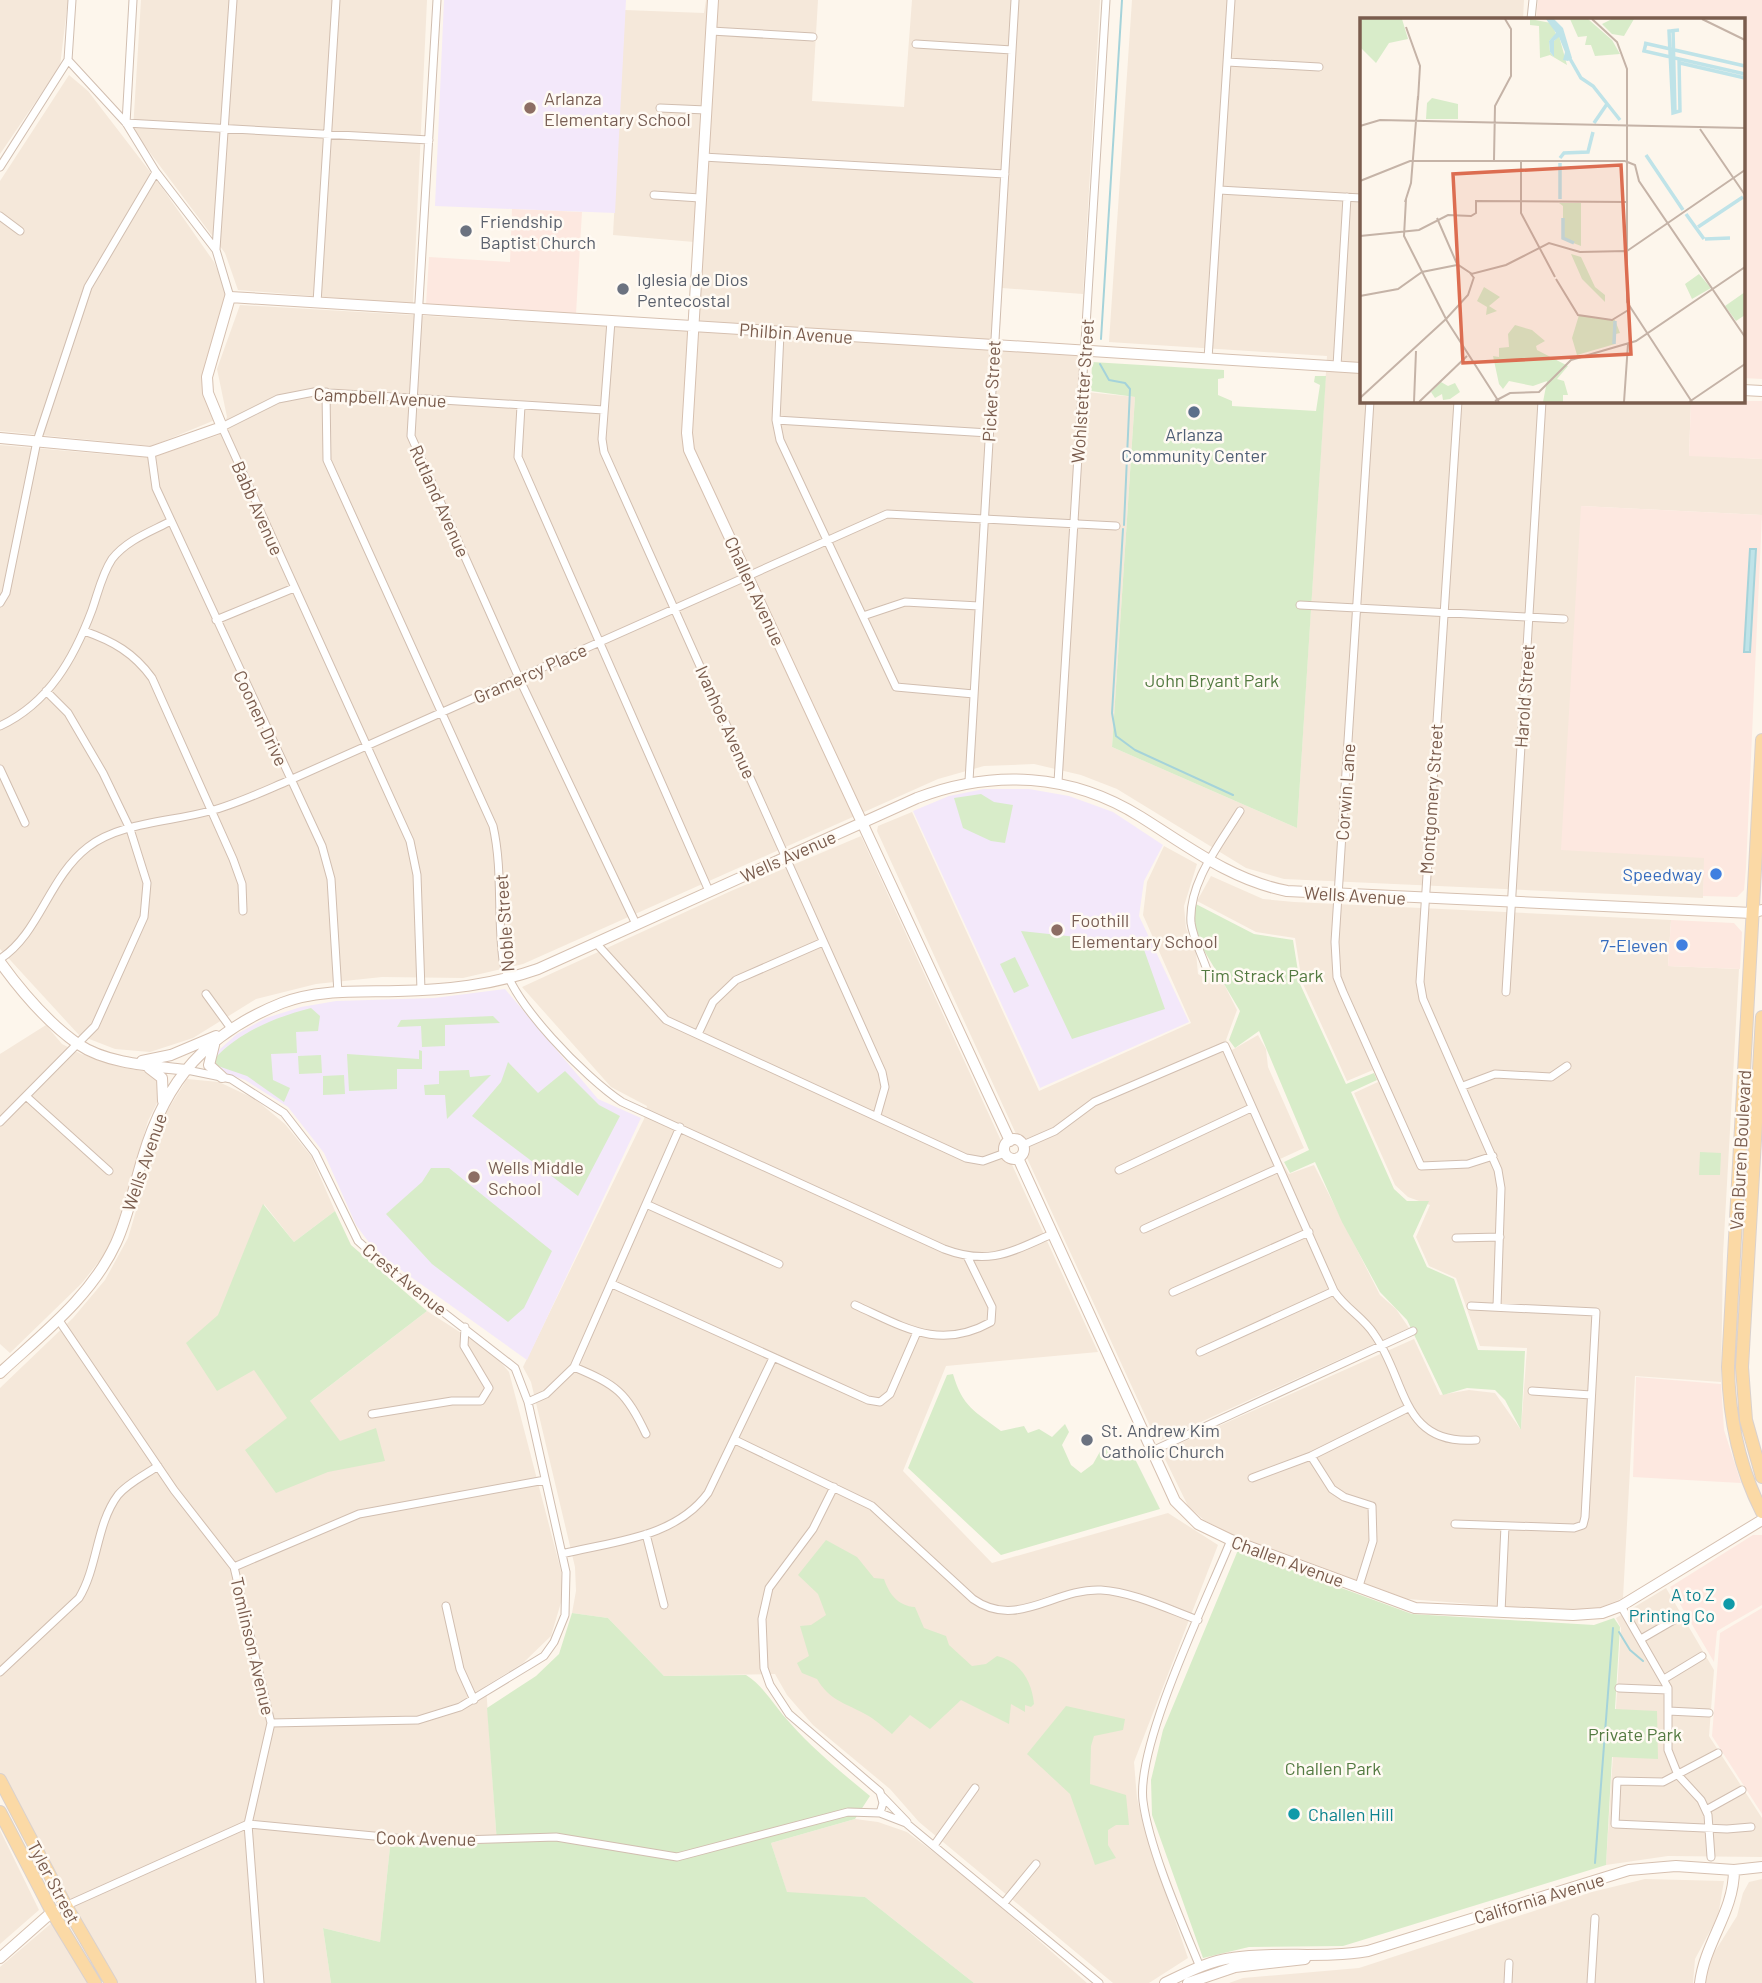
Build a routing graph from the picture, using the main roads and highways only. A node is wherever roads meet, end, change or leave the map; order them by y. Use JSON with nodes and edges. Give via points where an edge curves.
{"nodes":[{"id":1,"x":1762,"y":740,"type":"edge"},
{"id":2,"x":1762,"y":751,"type":"edge"},
{"id":3,"x":1757,"y":911,"type":"edge"},
{"id":4,"x":1762,"y":1017,"type":"edge"},
{"id":5,"x":1752,"y":1158,"type":"edge"},
{"id":6,"x":1730,"y":1322,"type":"junction"},
{"id":7,"x":1742,"y":1373,"type":"junction"},
{"id":8,"x":1735,"y":1433,"type":"junction"},
{"id":9,"x":1762,"y":1476,"type":"edge"},
{"id":10,"x":1762,"y":1512,"type":"edge"},
{"id":11,"x":0,"y":1780,"type":"edge"},
{"id":12,"x":0,"y":1812,"type":"edge"},
{"id":13,"x":95,"y":1983,"type":"edge"},
{"id":14,"x":111,"y":1983,"type":"edge"}],
"edges":[{"from":1,"to":2,"type":"main road","name":"Van Buren Boulevard"},
{"from":2,"to":3,"type":"main road","name":"Van Buren Boulevard"},
{"from":3,"to":5,"type":"main road","name":"Van Buren Boulevard"},
{"from":4,"to":5,"type":"main road","name":"Van Buren Boulevard"},
{"from":5,"to":6,"type":"main road","name":"Van Buren Boulevard"},
{"from":5,"to":7,"type":"main road","name":"Van Buren Boulevard"},
{"from":6,"to":7,"type":"main road","via":[[1736,1325]]},
{"from":6,"to":8,"type":"main road","name":"Van Buren Boulevard","via":[[1728,1381]]},
{"from":7,"to":9,"type":"main road","name":"Van Buren Boulevard","via":[[1746,1420]]},
{"from":8,"to":9,"type":"main road","via":[[1741,1434],[1753,1466]]},
{"from":8,"to":10,"type":"main road","name":"Van Buren Boulevard","via":[[1749,1485]]},
{"from":11,"to":14,"type":"main road","name":"Tyler Street"},
{"from":12,"to":13,"type":"main road","name":"Tyler Street"}]}
